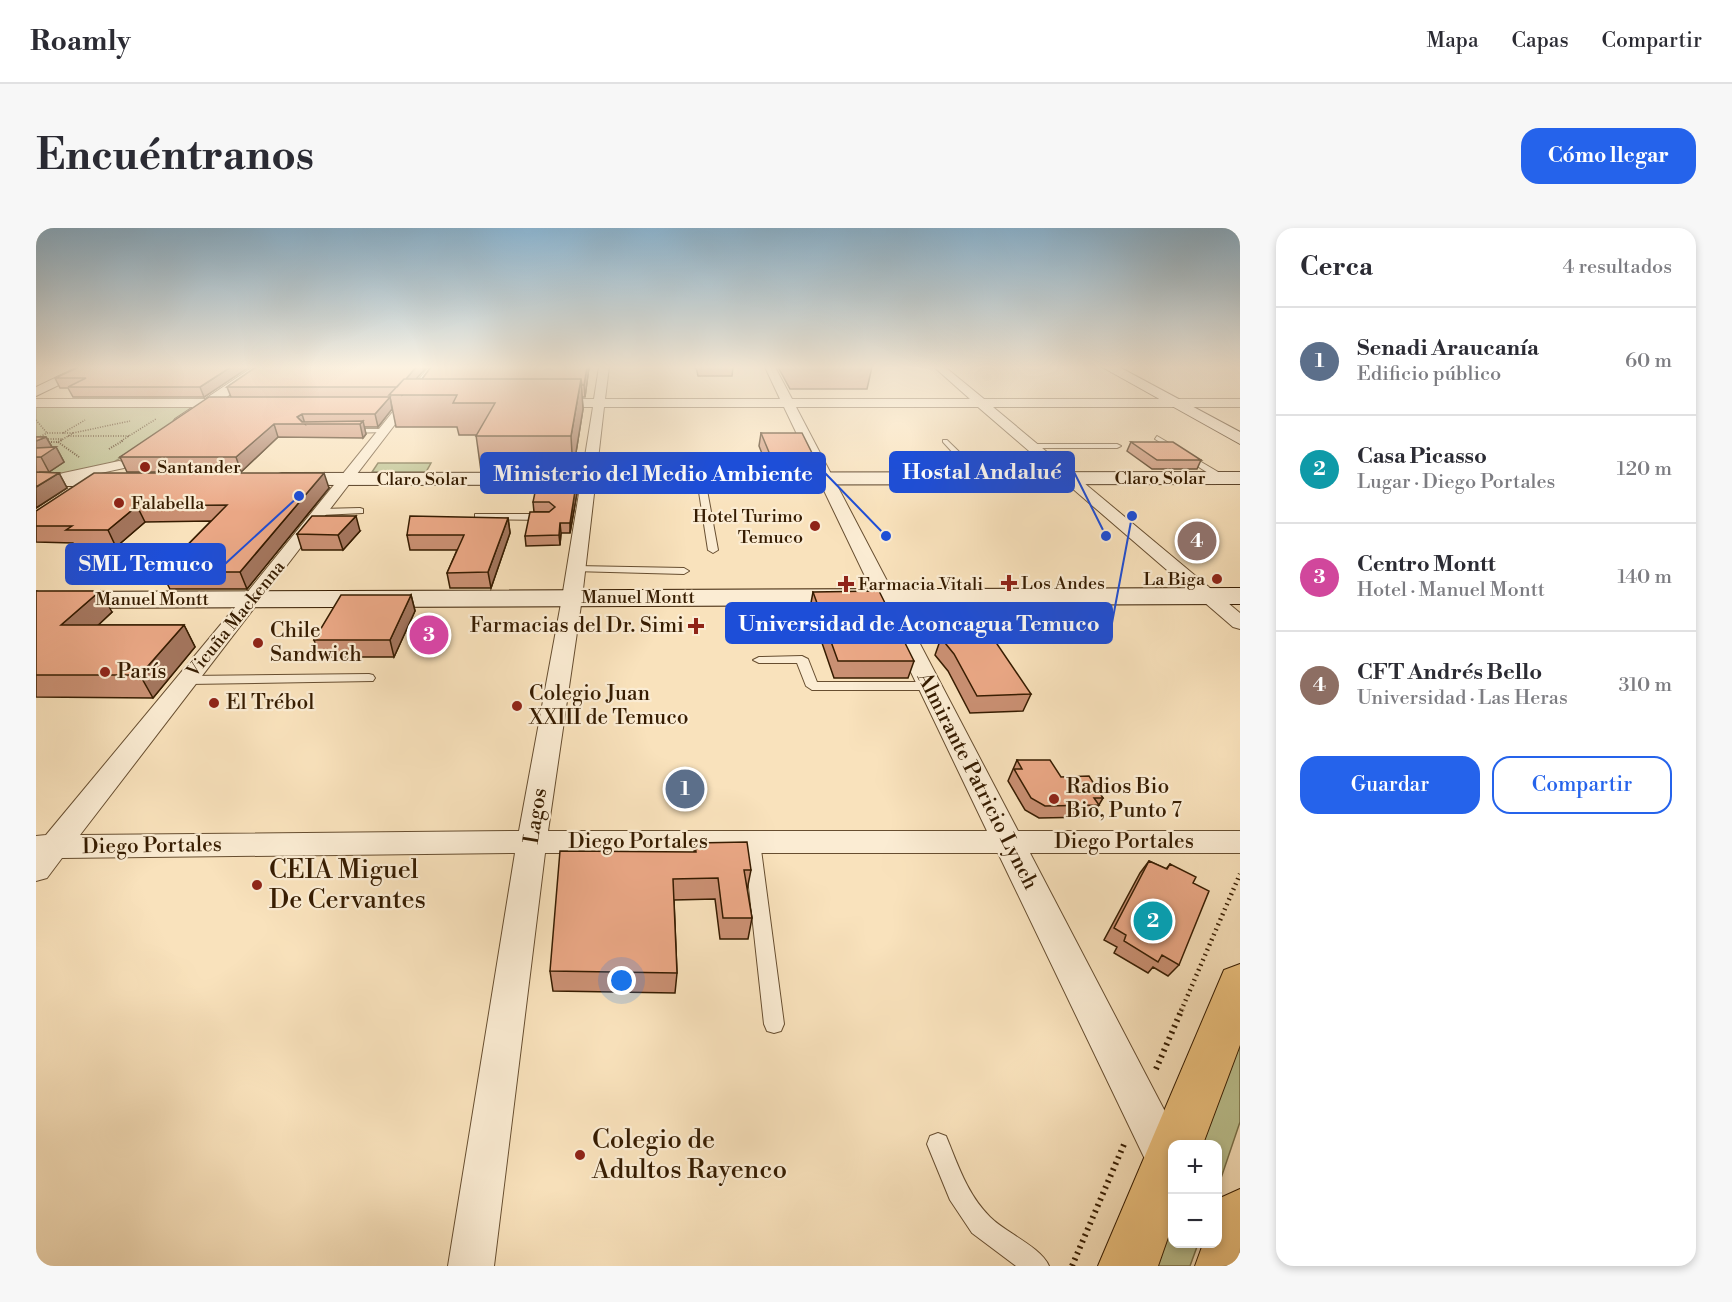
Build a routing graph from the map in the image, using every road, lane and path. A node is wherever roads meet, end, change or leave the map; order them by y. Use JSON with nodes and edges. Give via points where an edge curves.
{"nodes":[{"id":1,"x":160,"y":415,"type":"edge"},
{"id":2,"x":191,"y":415,"type":"edge"},
{"id":3,"x":396,"y":415,"type":"edge"},
{"id":4,"x":597,"y":415,"type":"edge"},
{"id":5,"x":794,"y":415,"type":"edge"},
{"id":6,"x":996,"y":415,"type":"edge"},
{"id":7,"x":1197,"y":415,"type":"edge"},
{"id":8,"x":91,"y":416,"type":"dead end"},
{"id":9,"x":36,"y":420,"type":"edge"},
{"id":10,"x":340,"y":431,"type":"edge"},
{"id":11,"x":384,"y":431,"type":"junction"},
{"id":12,"x":166,"y":432,"type":"edge"},
{"id":13,"x":47,"y":433,"type":"junction"},
{"id":14,"x":62,"y":433,"type":"junction"},
{"id":15,"x":130,"y":435,"type":"junction"},
{"id":16,"x":67,"y":436,"type":"junction"},
{"id":17,"x":1157,"y":438,"type":"dead end"},
{"id":18,"x":36,"y":439,"type":"edge"},
{"id":19,"x":1240,"y":439,"type":"edge"},
{"id":20,"x":945,"y":441,"type":"dead end"},
{"id":21,"x":1032,"y":446,"type":"junction"},
{"id":22,"x":1118,"y":446,"type":"dead end"},
{"id":23,"x":105,"y":452,"type":"dead end"},
{"id":24,"x":124,"y":461,"type":"joint"},
{"id":25,"x":981,"y":478,"type":"junction"},
{"id":26,"x":1071,"y":478,"type":"junction"},
{"id":27,"x":1231,"y":478,"type":"edge"},
{"id":28,"x":264,"y":479,"type":"edge"},
{"id":29,"x":346,"y":479,"type":"junction"},
{"id":30,"x":588,"y":479,"type":"junction"},
{"id":31,"x":700,"y":479,"type":"junction"},
{"id":32,"x":826,"y":479,"type":"junction"},
{"id":33,"x":43,"y":480,"type":"edge"},
{"id":34,"x":97,"y":480,"type":"junction"},
{"id":35,"x":146,"y":480,"type":"edge"},
{"id":36,"x":72,"y":497,"type":"edge"},
{"id":37,"x":321,"y":512,"type":"junction"},
{"id":38,"x":360,"y":512,"type":"dead end"},
{"id":39,"x":478,"y":516,"type":"edge"},
{"id":40,"x":550,"y":517,"type":"edge"},
{"id":41,"x":713,"y":550,"type":"dead end"},
{"id":42,"x":576,"y":569,"type":"junction"},
{"id":43,"x":684,"y":571,"type":"dead end"},
{"id":44,"x":1209,"y":596,"type":"junction"},
{"id":45,"x":1240,"y":596,"type":"edge"},
{"id":46,"x":885,"y":597,"type":"junction"},
{"id":47,"x":253,"y":598,"type":"junction"},
{"id":48,"x":572,"y":598,"type":"junction"},
{"id":49,"x":36,"y":600,"type":"edge"},
{"id":50,"x":1240,"y":623,"type":"edge"},
{"id":51,"x":759,"y":660,"type":"dead end"},
{"id":52,"x":369,"y":678,"type":"dead end"},
{"id":53,"x":188,"y":680,"type":"junction"},
{"id":54,"x":930,"y":686,"type":"junction"},
{"id":55,"x":532,"y":842,"type":"junction"},
{"id":56,"x":752,"y":842,"type":"junction"},
{"id":57,"x":1008,"y":842,"type":"junction"},
{"id":58,"x":1240,"y":842,"type":"edge"},
{"id":59,"x":42,"y":854,"type":"edge"},
{"id":60,"x":1240,"y":985,"type":"edge"},
{"id":61,"x":774,"y":1024,"type":"dead end"},
{"id":62,"x":1177,"y":1140,"type":"edge"},
{"id":63,"x":938,"y":1144,"type":"dead end"},
{"id":64,"x":1168,"y":1145,"type":"edge"},
{"id":65,"x":1168,"y":1163,"type":"edge"},
{"id":66,"x":1240,"y":1218,"type":"edge"},
{"id":67,"x":471,"y":1266,"type":"edge"},
{"id":68,"x":1036,"y":1266,"type":"edge"},
{"id":69,"x":1128,"y":1266,"type":"edge"},
{"id":70,"x":1225,"y":1266,"type":"edge"}],
"edges":[{"from":1,"to":15,"type":"path"},
{"from":2,"to":12,"type":"street"},
{"from":3,"to":11,"type":"street","name":"Vicuña Mackenna"},
{"from":4,"to":30,"type":"street","name":"Lagos"},
{"from":5,"to":32,"type":"street","name":"Almirante Patricio Lynch"},
{"from":6,"to":21,"type":"street"},
{"from":7,"to":19,"type":"street"},
{"from":8,"to":14,"type":"path"},
{"from":9,"to":13,"type":"path"},
{"from":10,"to":11,"type":"lane"},
{"from":11,"to":29,"type":"street","name":"Vicuña Mackenna"},
{"from":13,"to":14,"type":"path"},
{"from":13,"to":18,"type":"path"},
{"from":14,"to":16,"type":"path","via":[[73,433]]},
{"from":15,"to":16,"type":"path"},
{"from":15,"to":23,"type":"path"},
{"from":16,"to":18,"type":"path"},
{"from":17,"to":27,"type":"lane"},
{"from":20,"to":25,"type":"lane"},
{"from":21,"to":22,"type":"lane"},
{"from":21,"to":26,"type":"street"},
{"from":24,"to":33,"type":"street"},
{"from":24,"to":34,"type":"street"},
{"from":25,"to":26,"type":"street","name":"Claro Solar"},
{"from":25,"to":32,"type":"street","name":"Claro Solar"},
{"from":26,"to":27,"type":"street","name":"Claro Solar"},
{"from":26,"to":44,"type":"street"},
{"from":28,"to":29,"type":"street","name":"Claro Solar"},
{"from":29,"to":30,"type":"street","name":"Claro Solar"},
{"from":29,"to":37,"type":"street","name":"Vicuña Mackenna"},
{"from":30,"to":31,"type":"street","name":"Claro Solar"},
{"from":30,"to":42,"type":"street","name":"Lagos","via":[[580,516]]},
{"from":31,"to":32,"type":"street","name":"Claro Solar"},
{"from":31,"to":41,"type":"lane"},
{"from":32,"to":46,"type":"street","name":"Almirante Patricio Lynch"},
{"from":33,"to":34,"type":"street"},
{"from":34,"to":35,"type":"street"},
{"from":34,"to":36,"type":"street"},
{"from":37,"to":38,"type":"lane"},
{"from":37,"to":47,"type":"street","name":"Vicuña Mackenna"},
{"from":39,"to":40,"type":"lane"},
{"from":42,"to":43,"type":"lane"},
{"from":42,"to":48,"type":"street","name":"Lagos"},
{"from":44,"to":45,"type":"street","name":"Manuel Montt"},
{"from":44,"to":46,"type":"street","name":"Manuel Montt"},
{"from":44,"to":50,"type":"street"},
{"from":46,"to":48,"type":"street","name":"Manuel Montt"},
{"from":46,"to":54,"type":"street","name":"Almirante Patricio Lynch"},
{"from":47,"to":48,"type":"street","name":"Manuel Montt"},
{"from":47,"to":49,"type":"street","name":"Manuel Montt"},
{"from":47,"to":53,"type":"street","name":"Vicuña Mackenna"},
{"from":48,"to":55,"type":"street","name":"Lagos"},
{"from":51,"to":54,"type":"lane","via":[[802,659],[812,686]]},
{"from":52,"to":53,"type":"lane"},
{"from":53,"to":59,"type":"street","name":"Vicuña Mackenna"},
{"from":54,"to":57,"type":"street","name":"Almirante Patricio Lynch"},
{"from":55,"to":56,"type":"street","name":"Diego Portales"},
{"from":55,"to":59,"type":"street","name":"Diego Portales"},
{"from":55,"to":67,"type":"street","name":"Lagos"},
{"from":56,"to":57,"type":"street","name":"Diego Portales"},
{"from":56,"to":61,"type":"lane"},
{"from":57,"to":58,"type":"street","name":"Diego Portales"},
{"from":57,"to":64,"type":"street","name":"Almirante Patricio Lynch"},
{"from":60,"to":62,"type":"main road"},
{"from":63,"to":68,"type":"lane","via":[[954,1185],[977,1219]]},
{"from":65,"to":69,"type":"main road"},
{"from":66,"to":70,"type":"main road"}]}
